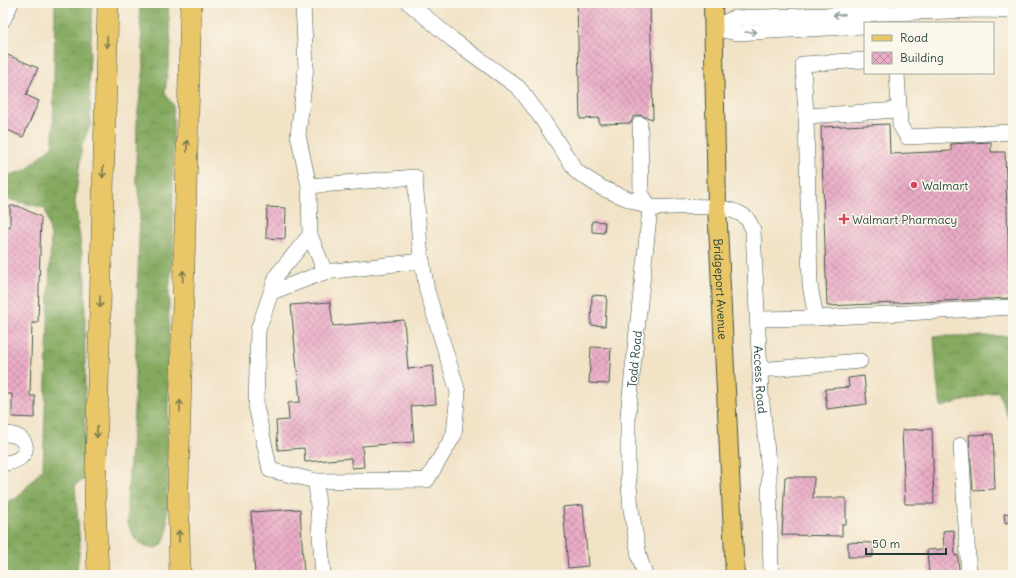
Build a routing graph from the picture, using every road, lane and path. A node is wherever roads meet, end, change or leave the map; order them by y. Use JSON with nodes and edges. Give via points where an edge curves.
{"nodes":[{"id":1,"x":11,"y":3,"type":"edge"},
{"id":2,"x":108,"y":3,"type":"edge"},
{"id":3,"x":191,"y":3,"type":"edge"},
{"id":4,"x":303,"y":3,"type":"edge"},
{"id":5,"x":409,"y":3,"type":"edge"},
{"id":6,"x":713,"y":3,"type":"edge"},
{"id":7,"x":1013,"y":12,"type":"edge"},
{"id":8,"x":893,"y":18,"type":"edge"},
{"id":9,"x":3,"y":20,"type":"edge"},
{"id":10,"x":864,"y":26,"type":"edge"},
{"id":11,"x":713,"y":28,"type":"junction"},
{"id":12,"x":864,"y":60,"type":"edge"},
{"id":13,"x":897,"y":74,"type":"edge"},
{"id":14,"x":899,"y":110,"type":"junction"},
{"id":15,"x":806,"y":116,"type":"junction"},
{"id":16,"x":640,"y":124,"type":"dead end"},
{"id":17,"x":1013,"y":132,"type":"edge"},
{"id":18,"x":309,"y":186,"type":"junction"},
{"id":19,"x":717,"y":206,"type":"junction"},
{"id":20,"x":650,"y":208,"type":"junction"},
{"id":21,"x":310,"y":235,"type":"junction"},
{"id":22,"x":422,"y":261,"type":"junction"},
{"id":23,"x":325,"y":272,"type":"junction"},
{"id":24,"x":272,"y":292,"type":"junction"},
{"id":25,"x":1013,"y":307,"type":"edge"},
{"id":26,"x":816,"y":318,"type":"junction"},
{"id":27,"x":758,"y":319,"type":"junction"},
{"id":28,"x":860,"y":361,"type":"dead end"},
{"id":29,"x":760,"y":370,"type":"junction"},
{"id":30,"x":3,"y":434,"type":"edge"},
{"id":31,"x":961,"y":445,"type":"dead end"},
{"id":32,"x":3,"y":463,"type":"edge"},
{"id":33,"x":316,"y":481,"type":"junction"},
{"id":34,"x":98,"y":575,"type":"edge"},
{"id":35,"x":180,"y":575,"type":"edge"},
{"id":36,"x":323,"y":575,"type":"edge"},
{"id":37,"x":645,"y":575,"type":"edge"},
{"id":38,"x":735,"y":575,"type":"edge"},
{"id":39,"x":771,"y":575,"type":"edge"},
{"id":40,"x":969,"y":575,"type":"edge"}],
"edges":[{"from":1,"to":9,"type":"street"},
{"from":2,"to":34,"type":"highway","one_way":true,"via":[[95,501]]},
{"from":35,"to":3,"type":"highway","one_way":true,"via":[[178,488]]},
{"from":4,"to":18,"type":"street","via":[[306,68],[298,135]]},
{"from":5,"to":20,"type":"street","via":[[453,40],[519,88],[576,172],[602,188]]},
{"from":6,"to":11,"type":"main road","name":"Bridgeport Avenue"},
{"from":7,"to":8,"type":"street","via":[[980,10]]},
{"from":8,"to":11,"type":"street","one_way":true,"via":[[734,18]]},
{"from":11,"to":10,"type":"street","one_way":true,"via":[[736,32]]},
{"from":11,"to":19,"type":"main road","name":"Bridgeport Avenue"},
{"from":12,"to":15,"type":"street","via":[[803,64]]},
{"from":13,"to":14,"type":"street"},
{"from":14,"to":15,"type":"street"},
{"from":14,"to":17,"type":"street","via":[[900,125],[907,137]]},
{"from":15,"to":26,"type":"street","via":[[810,285]]},
{"from":16,"to":20,"type":"street","via":[[641,193]]},
{"from":18,"to":21,"type":"street"},
{"from":18,"to":22,"type":"street","via":[[415,177]]},
{"from":19,"to":20,"type":"street"},
{"from":19,"to":27,"type":"street","name":"Access Road","via":[[744,216],[753,230]]},
{"from":19,"to":38,"type":"main road","name":"Bridgeport Avenue"},
{"from":20,"to":37,"type":"street","name":"Todd Road","via":[[628,416],[631,509]]},
{"from":21,"to":23,"type":"street"},
{"from":21,"to":24,"type":"street","via":[[277,275]]},
{"from":22,"to":23,"type":"street"},
{"from":22,"to":33,"type":"street","via":[[427,291],[458,392],[454,435],[427,480]]},
{"from":23,"to":24,"type":"street"},
{"from":24,"to":33,"type":"street","via":[[258,330],[256,406],[270,470]]},
{"from":25,"to":26,"type":"street"},
{"from":26,"to":27,"type":"street"},
{"from":27,"to":29,"type":"street","name":"Access Road"},
{"from":28,"to":29,"type":"street"},
{"from":29,"to":39,"type":"street","name":"Access Road","via":[[769,472]]},
{"from":30,"to":32,"type":"street","via":[[20,437],[25,453],[14,462]]},
{"from":31,"to":40,"type":"street"},
{"from":33,"to":36,"type":"street"}]}
